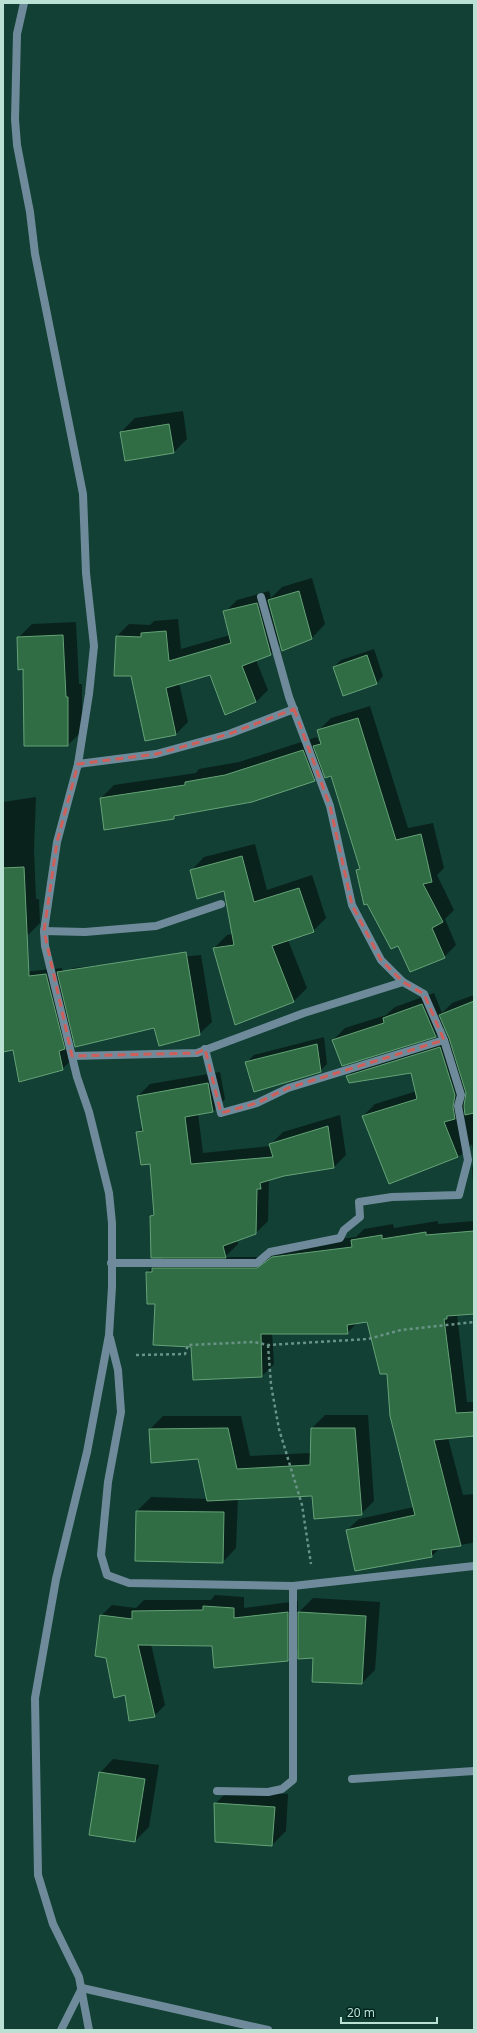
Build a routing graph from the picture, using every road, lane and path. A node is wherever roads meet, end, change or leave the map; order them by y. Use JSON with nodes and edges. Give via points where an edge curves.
{"nodes":[{"id":1,"x":24,"y":3,"type":"edge"},
{"id":2,"x":261,"y":597,"type":"dead end"},
{"id":3,"x":294,"y":709,"type":"junction"},
{"id":4,"x":78,"y":764,"type":"junction"},
{"id":5,"x":220,"y":904,"type":"dead end"},
{"id":6,"x":44,"y":931,"type":"junction"},
{"id":7,"x":403,"y":982,"type":"junction"},
{"id":8,"x":444,"y":1040,"type":"junction"},
{"id":9,"x":205,"y":1049,"type":"junction"},
{"id":10,"x":72,"y":1056,"type":"junction"},
{"id":11,"x":111,"y":1263,"type":"junction"},
{"id":12,"x":474,"y":1322,"type":"edge"},
{"id":13,"x":109,"y":1335,"type":"junction"},
{"id":14,"x":268,"y":1345,"type":"junction"},
{"id":15,"x":134,"y":1355,"type":"dead end"},
{"id":16,"x":474,"y":1566,"type":"edge"},
{"id":17,"x":314,"y":1584,"type":"junction"},
{"id":18,"x":293,"y":1586,"type":"junction"},
{"id":19,"x":474,"y":1771,"type":"edge"},
{"id":20,"x":352,"y":1779,"type":"dead end"},
{"id":21,"x":217,"y":1791,"type":"dead end"},
{"id":22,"x":82,"y":1988,"type":"junction"},
{"id":23,"x":61,"y":2030,"type":"edge"},
{"id":24,"x":89,"y":2030,"type":"edge"},
{"id":25,"x":268,"y":2030,"type":"edge"}],
"edges":[{"from":1,"to":4,"type":"street","via":[[17,34],[17,145],[30,212],[34,254],[83,494],[86,572],[94,646]]},
{"from":2,"to":3,"type":"street"},
{"from":3,"to":4,"type":"street","via":[[229,734],[156,754]]},
{"from":3,"to":7,"type":"street","via":[[330,806],[352,905],[382,960]]},
{"from":4,"to":6,"type":"street","via":[[57,842]]},
{"from":5,"to":6,"type":"street","via":[[156,926],[84,932]]},
{"from":6,"to":10,"type":"street","via":[[45,946]]},
{"from":7,"to":8,"type":"street","via":[[424,994]]},
{"from":7,"to":9,"type":"street","via":[[304,1013]]},
{"from":8,"to":9,"type":"street","via":[[288,1088],[256,1103],[222,1113]]},
{"from":8,"to":11,"type":"street","via":[[461,1094],[458,1106],[468,1160],[459,1194],[392,1197],[359,1202],[360,1217],[344,1230],[340,1238],[270,1252],[257,1263]]},
{"from":9,"to":10,"type":"street","via":[[197,1053]]},
{"from":10,"to":11,"type":"street","via":[[110,1193]]},
{"from":11,"to":13,"type":"street"},
{"from":12,"to":14,"type":"path","via":[[401,1330],[368,1339]]},
{"from":13,"to":18,"type":"street","via":[[118,1370],[121,1412],[108,1482],[101,1554],[108,1575],[129,1583]]},
{"from":13,"to":22,"type":"street","via":[[87,1452],[56,1579],[35,1698],[38,1875],[53,1924]]},
{"from":14,"to":15,"type":"path","via":[[254,1342],[188,1345],[185,1354]]},
{"from":14,"to":17,"type":"path","via":[[271,1386],[279,1429],[302,1505]]},
{"from":16,"to":17,"type":"street"},
{"from":17,"to":18,"type":"street"},
{"from":18,"to":21,"type":"street","via":[[293,1780],[282,1789],[268,1792]]},
{"from":19,"to":20,"type":"street"},
{"from":22,"to":23,"type":"street"},
{"from":22,"to":24,"type":"street"},
{"from":22,"to":25,"type":"street"}]}
